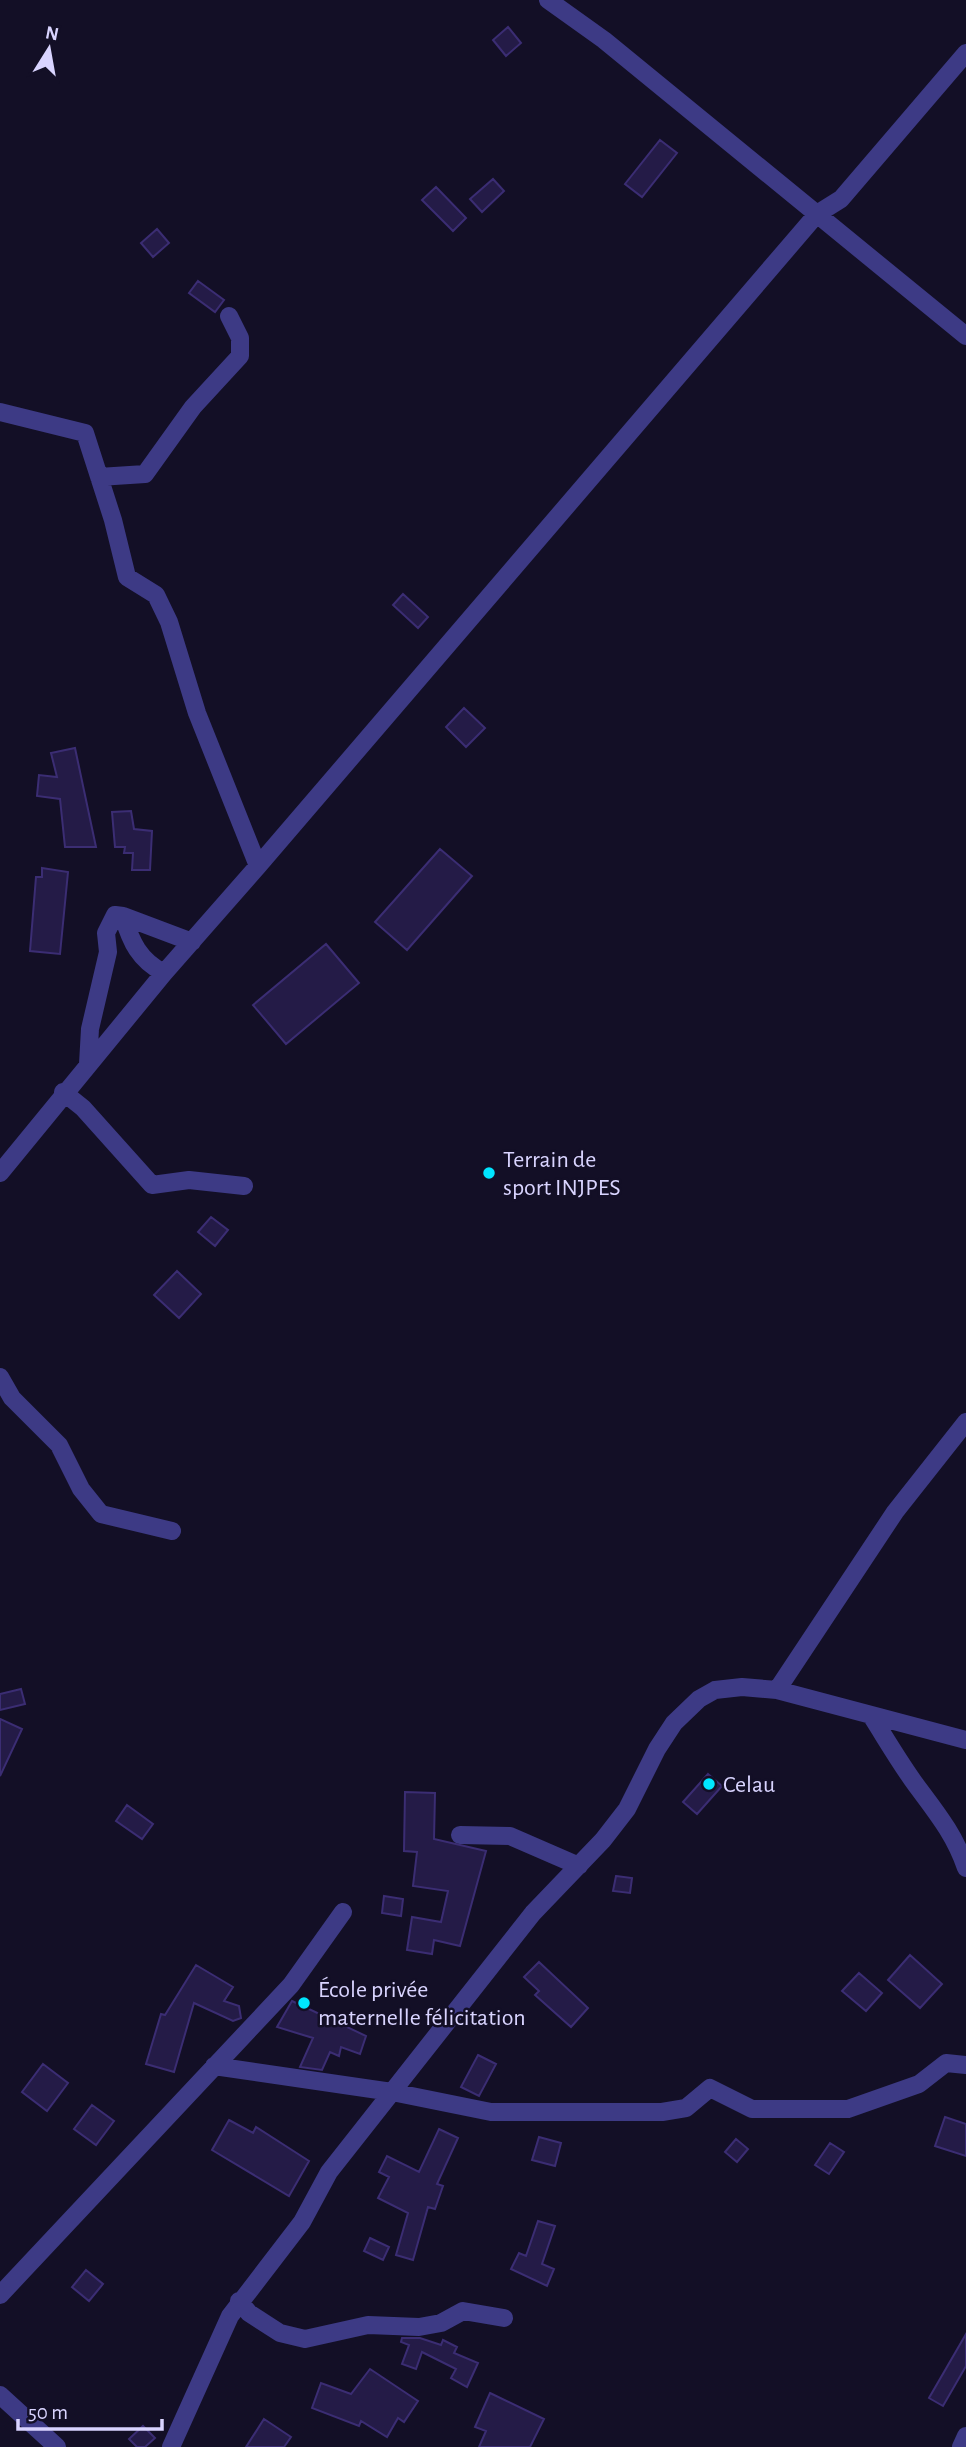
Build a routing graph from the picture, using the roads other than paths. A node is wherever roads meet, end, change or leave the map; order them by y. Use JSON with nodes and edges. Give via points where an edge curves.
{"nodes":[{"id":1,"x":548,"y":0,"type":"edge"},
{"id":2,"x":966,"y":52,"type":"edge"},
{"id":3,"x":817,"y":214,"type":"junction"},
{"id":4,"x":229,"y":316,"type":"dead end"},
{"id":5,"x":966,"y":335,"type":"edge"},
{"id":6,"x":0,"y":412,"type":"edge"},
{"id":7,"x":99,"y":477,"type":"junction"},
{"id":8,"x":258,"y":866,"type":"junction"},
{"id":9,"x":123,"y":916,"type":"junction"},
{"id":10,"x":192,"y":942,"type":"junction"},
{"id":11,"x":164,"y":972,"type":"junction"},
{"id":12,"x":88,"y":1064,"type":"junction"},
{"id":13,"x":64,"y":1092,"type":"junction"},
{"id":14,"x":0,"y":1173,"type":"edge"},
{"id":15,"x":244,"y":1186,"type":"dead end"},
{"id":16,"x":0,"y":1377,"type":"edge"},
{"id":17,"x":966,"y":1422,"type":"edge"},
{"id":18,"x":172,"y":1531,"type":"dead end"},
{"id":19,"x":777,"y":1690,"type":"junction"},
{"id":20,"x":872,"y":1717,"type":"junction"},
{"id":21,"x":966,"y":1740,"type":"edge"},
{"id":22,"x":460,"y":1835,"type":"dead end"},
{"id":23,"x":579,"y":1866,"type":"junction"},
{"id":24,"x":966,"y":1868,"type":"edge"},
{"id":25,"x":343,"y":1912,"type":"dead end"},
{"id":26,"x":966,"y":2065,"type":"edge"},
{"id":27,"x":214,"y":2066,"type":"junction"},
{"id":28,"x":392,"y":2092,"type":"junction"},
{"id":29,"x":0,"y":2295,"type":"edge"},
{"id":30,"x":239,"y":2301,"type":"junction"},
{"id":31,"x":504,"y":2318,"type":"dead end"},
{"id":32,"x":0,"y":2395,"type":"edge"},
{"id":33,"x":966,"y":2436,"type":"edge"},
{"id":34,"x":57,"y":2447,"type":"edge"},
{"id":35,"x":171,"y":2447,"type":"edge"},
{"id":36,"x":961,"y":2447,"type":"edge"}],
"edges":[{"from":1,"to":3,"type":"street","via":[[604,40]]},
{"from":2,"to":3,"type":"street","via":[[841,199]]},
{"from":3,"to":5,"type":"street"},
{"from":3,"to":8,"type":"street"},
{"from":4,"to":7,"type":"street","via":[[240,338],[240,356],[193,407],[145,474]]},
{"from":6,"to":7,"type":"street","via":[[85,433]]},
{"from":7,"to":8,"type":"street","via":[[128,577],[156,595],[169,622],[197,713]]},
{"from":8,"to":10,"type":"street"},
{"from":9,"to":10,"type":"street"},
{"from":9,"to":11,"type":"street","via":[[139,955]]},
{"from":9,"to":12,"type":"street","via":[[115,915],[106,933],[108,952],[90,1029]]},
{"from":10,"to":11,"type":"street"},
{"from":11,"to":12,"type":"street"},
{"from":12,"to":13,"type":"street"},
{"from":13,"to":14,"type":"street"},
{"from":13,"to":15,"type":"street","via":[[152,1185],[189,1180]]},
{"from":16,"to":18,"type":"street","via":[[12,1398],[59,1445],[101,1514]]},
{"from":17,"to":19,"type":"street","via":[[895,1513]]},
{"from":19,"to":20,"type":"street"},
{"from":19,"to":23,"type":"street","via":[[715,1690],[699,1699],[674,1723],[627,1809]]},
{"from":20,"to":21,"type":"street"},
{"from":20,"to":24,"type":"street","via":[[943,1819]]},
{"from":22,"to":23,"type":"street","via":[[510,1836]]},
{"from":23,"to":28,"type":"street","via":[[533,1913]]},
{"from":25,"to":27,"type":"street","via":[[291,1985]]},
{"from":26,"to":28,"type":"street","via":[[946,2063],[919,2084],[848,2109],[752,2109],[710,2088],[686,2108],[662,2112],[491,2112]]},
{"from":27,"to":28,"type":"street"},
{"from":27,"to":29,"type":"street"},
{"from":28,"to":30,"type":"street","via":[[329,2172],[302,2222]]},
{"from":30,"to":31,"type":"street","via":[[249,2314],[281,2333],[305,2339],[368,2325],[419,2327],[441,2323],[463,2311]]},
{"from":30,"to":35,"type":"street"},
{"from":32,"to":34,"type":"street"},
{"from":33,"to":36,"type":"street"}]}
